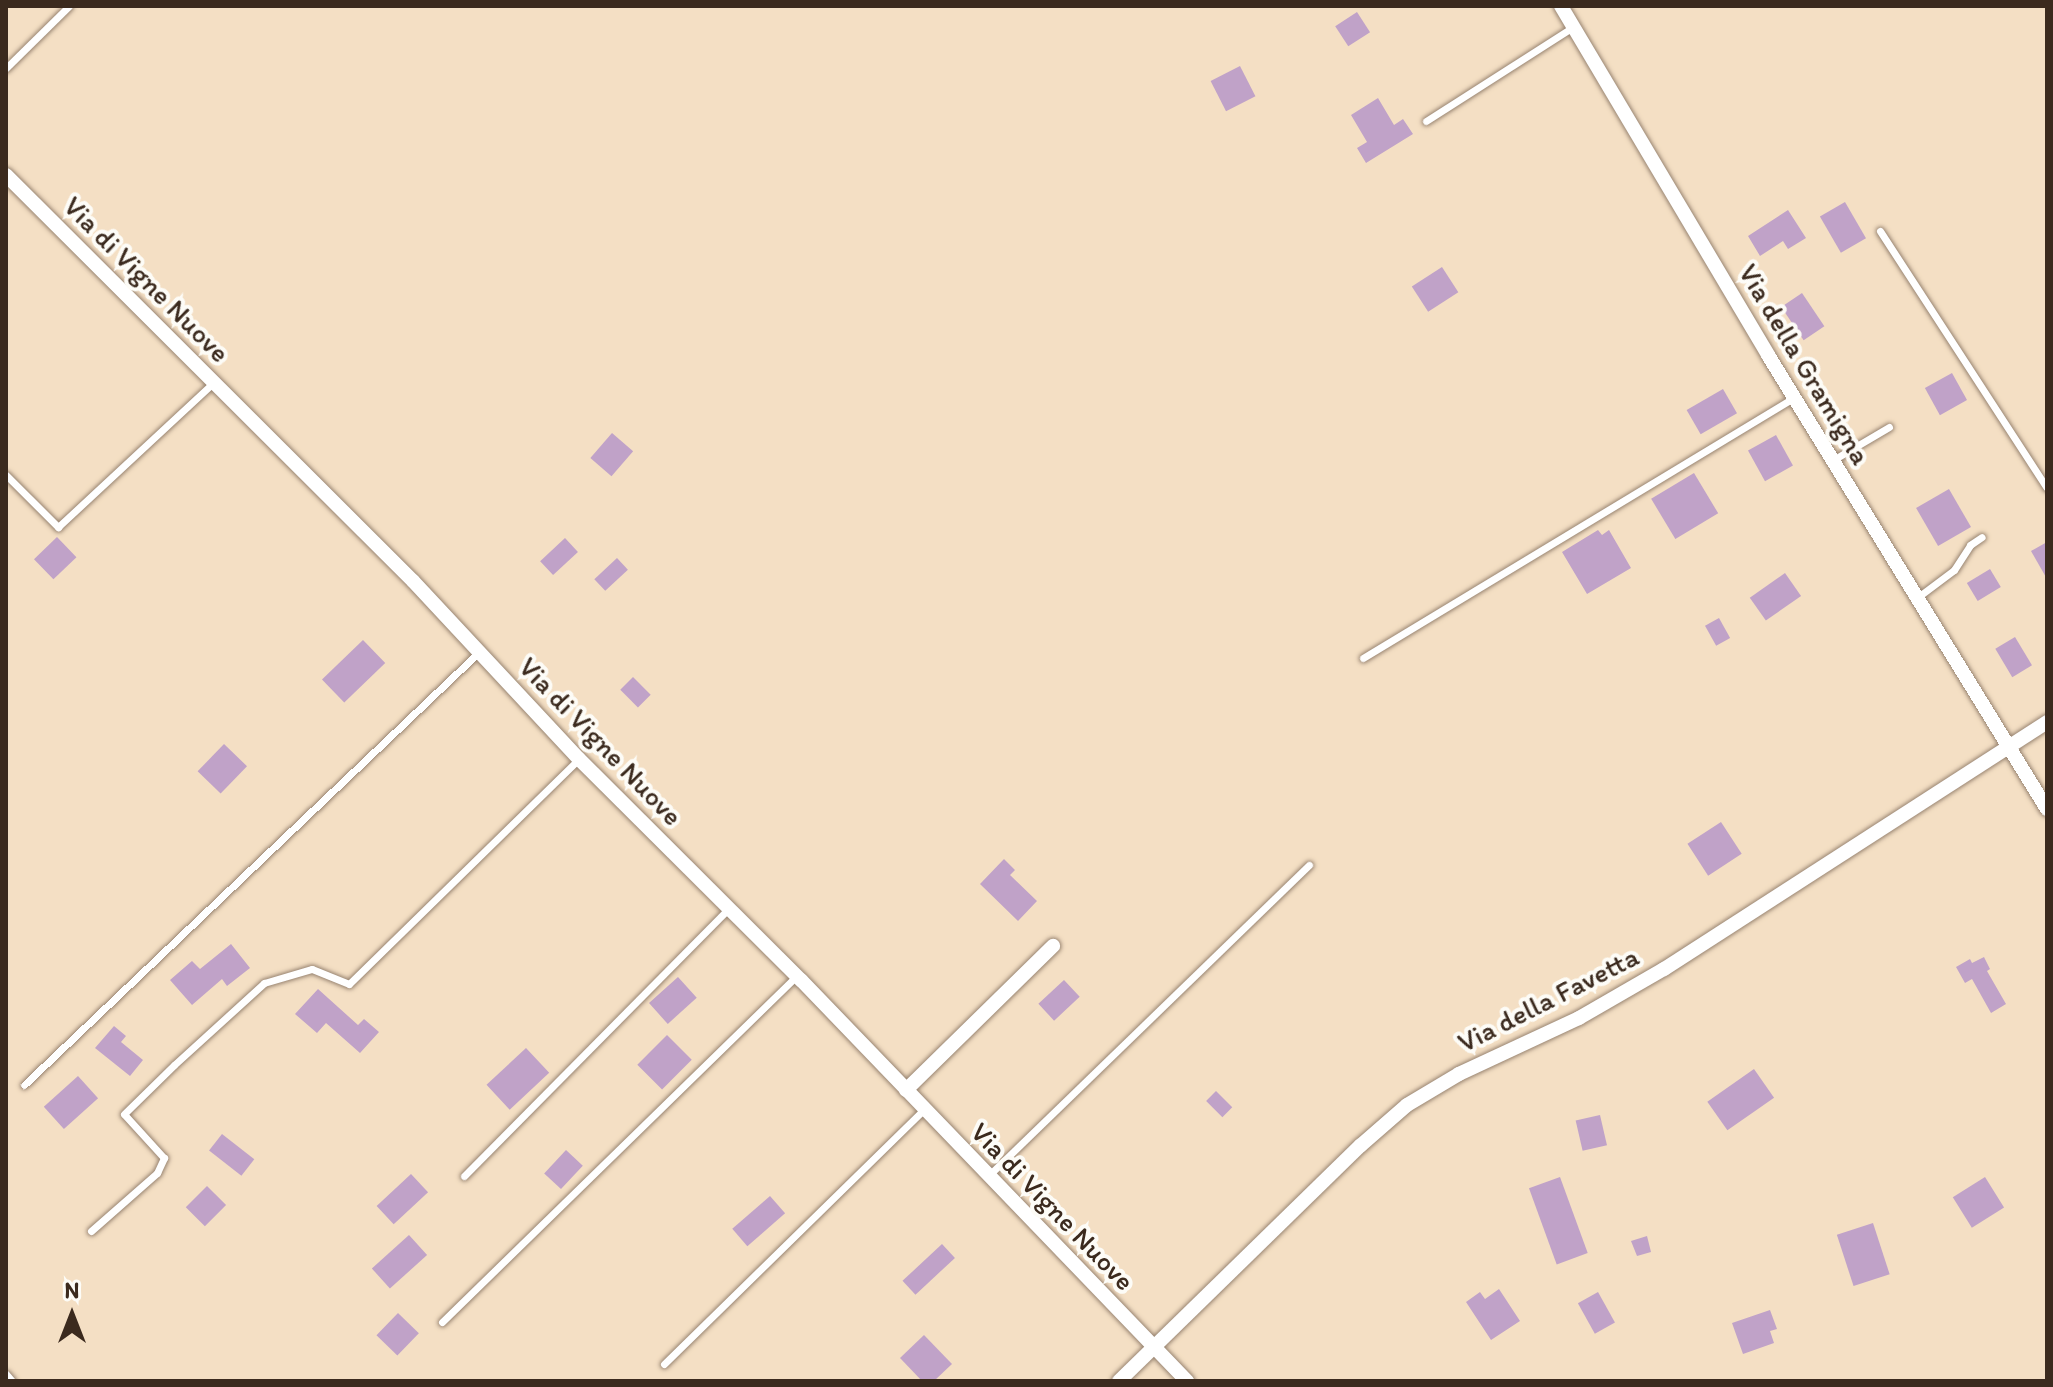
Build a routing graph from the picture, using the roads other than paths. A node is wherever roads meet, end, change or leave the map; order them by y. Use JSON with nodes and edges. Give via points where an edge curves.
{"nodes":[{"id":1,"x":69,"y":6,"type":"edge"},
{"id":2,"x":1561,"y":6,"type":"edge"},
{"id":3,"x":1573,"y":27,"type":"junction"},
{"id":4,"x":6,"y":68,"type":"edge"},
{"id":5,"x":1426,"y":121,"type":"dead end"},
{"id":6,"x":6,"y":175,"type":"edge"},
{"id":7,"x":1880,"y":231,"type":"dead end"},
{"id":8,"x":214,"y":382,"type":"junction"},
{"id":9,"x":1795,"y":397,"type":"junction"},
{"id":10,"x":1889,"y":427,"type":"dead end"},
{"id":11,"x":1833,"y":460,"type":"junction"},
{"id":12,"x":6,"y":475,"type":"edge"},
{"id":13,"x":2047,"y":488,"type":"edge"},
{"id":14,"x":1982,"y":537,"type":"dead end"},
{"id":15,"x":1918,"y":597,"type":"junction"},
{"id":16,"x":479,"y":652,"type":"junction"},
{"id":17,"x":1363,"y":658,"type":"dead end"},
{"id":18,"x":2047,"y":722,"type":"edge"},
{"id":19,"x":2010,"y":746,"type":"junction"},
{"id":20,"x":579,"y":759,"type":"junction"},
{"id":21,"x":2047,"y":809,"type":"edge"},
{"id":22,"x":1309,"y":865,"type":"dead end"},
{"id":23,"x":729,"y":908,"type":"junction"},
{"id":24,"x":1053,"y":946,"type":"dead end"},
{"id":25,"x":797,"y":975,"type":"junction"},
{"id":26,"x":24,"y":1085,"type":"dead end"},
{"id":27,"x":906,"y":1090,"type":"junction"},
{"id":28,"x":924,"y":1109,"type":"junction"},
{"id":29,"x":464,"y":1176,"type":"dead end"},
{"id":30,"x":988,"y":1176,"type":"junction"},
{"id":31,"x":91,"y":1231,"type":"dead end"},
{"id":32,"x":442,"y":1322,"type":"dead end"},
{"id":33,"x":1154,"y":1348,"type":"junction"},
{"id":34,"x":664,"y":1364,"type":"dead end"},
{"id":35,"x":6,"y":1374,"type":"edge"},
{"id":36,"x":12,"y":1381,"type":"edge"},
{"id":37,"x":1119,"y":1381,"type":"edge"},
{"id":38,"x":1187,"y":1381,"type":"edge"}],
"edges":[{"from":1,"to":4,"type":"lane"},
{"from":2,"to":3,"type":"street","name":"Via della Gramigna"},
{"from":3,"to":5,"type":"lane"},
{"from":3,"to":9,"type":"street","name":"Via della Gramigna"},
{"from":6,"to":8,"type":"street","name":"Via di Vigne Nuove"},
{"from":7,"to":13,"type":"lane"},
{"from":8,"to":12,"type":"lane","via":[[58,527]]},
{"from":8,"to":16,"type":"street","name":"Via di Vigne Nuove"},
{"from":9,"to":11,"type":"street","name":"Via della Gramigna"},
{"from":9,"to":17,"type":"lane"},
{"from":10,"to":11,"type":"lane"},
{"from":11,"to":15,"type":"street","name":"Via della Gramigna"},
{"from":14,"to":15,"type":"lane","via":[[1954,570]]},
{"from":15,"to":19,"type":"street","name":"Via della Gramigna"},
{"from":16,"to":20,"type":"street","name":"Via di Vigne Nuove"},
{"from":16,"to":26,"type":"lane"},
{"from":18,"to":19,"type":"street","name":"Via della Favetta"},
{"from":19,"to":21,"type":"street","name":"Via della Gramigna"},
{"from":19,"to":33,"type":"street","name":"Via della Favetta","via":[[1638,984],[1407,1105]]},
{"from":20,"to":23,"type":"street","name":"Via di Vigne Nuove"},
{"from":20,"to":31,"type":"lane","via":[[349,984],[312,969],[264,983],[174,1065],[124,1114],[164,1158],[157,1173]]},
{"from":22,"to":30,"type":"lane"},
{"from":23,"to":25,"type":"street","name":"Via di Vigne Nuove"},
{"from":23,"to":29,"type":"lane"},
{"from":24,"to":27,"type":"street"},
{"from":25,"to":27,"type":"street","name":"Via di Vigne Nuove"},
{"from":25,"to":32,"type":"lane"},
{"from":27,"to":28,"type":"street","name":"Via di Vigne Nuove"},
{"from":28,"to":30,"type":"street","name":"Via di Vigne Nuove"},
{"from":28,"to":34,"type":"lane"},
{"from":30,"to":33,"type":"street","name":"Via di Vigne Nuove"},
{"from":33,"to":37,"type":"street","name":"Via della Favetta"},
{"from":33,"to":38,"type":"street","name":"Via di Vigne Nuove"},
{"from":35,"to":36,"type":"lane"}]}
